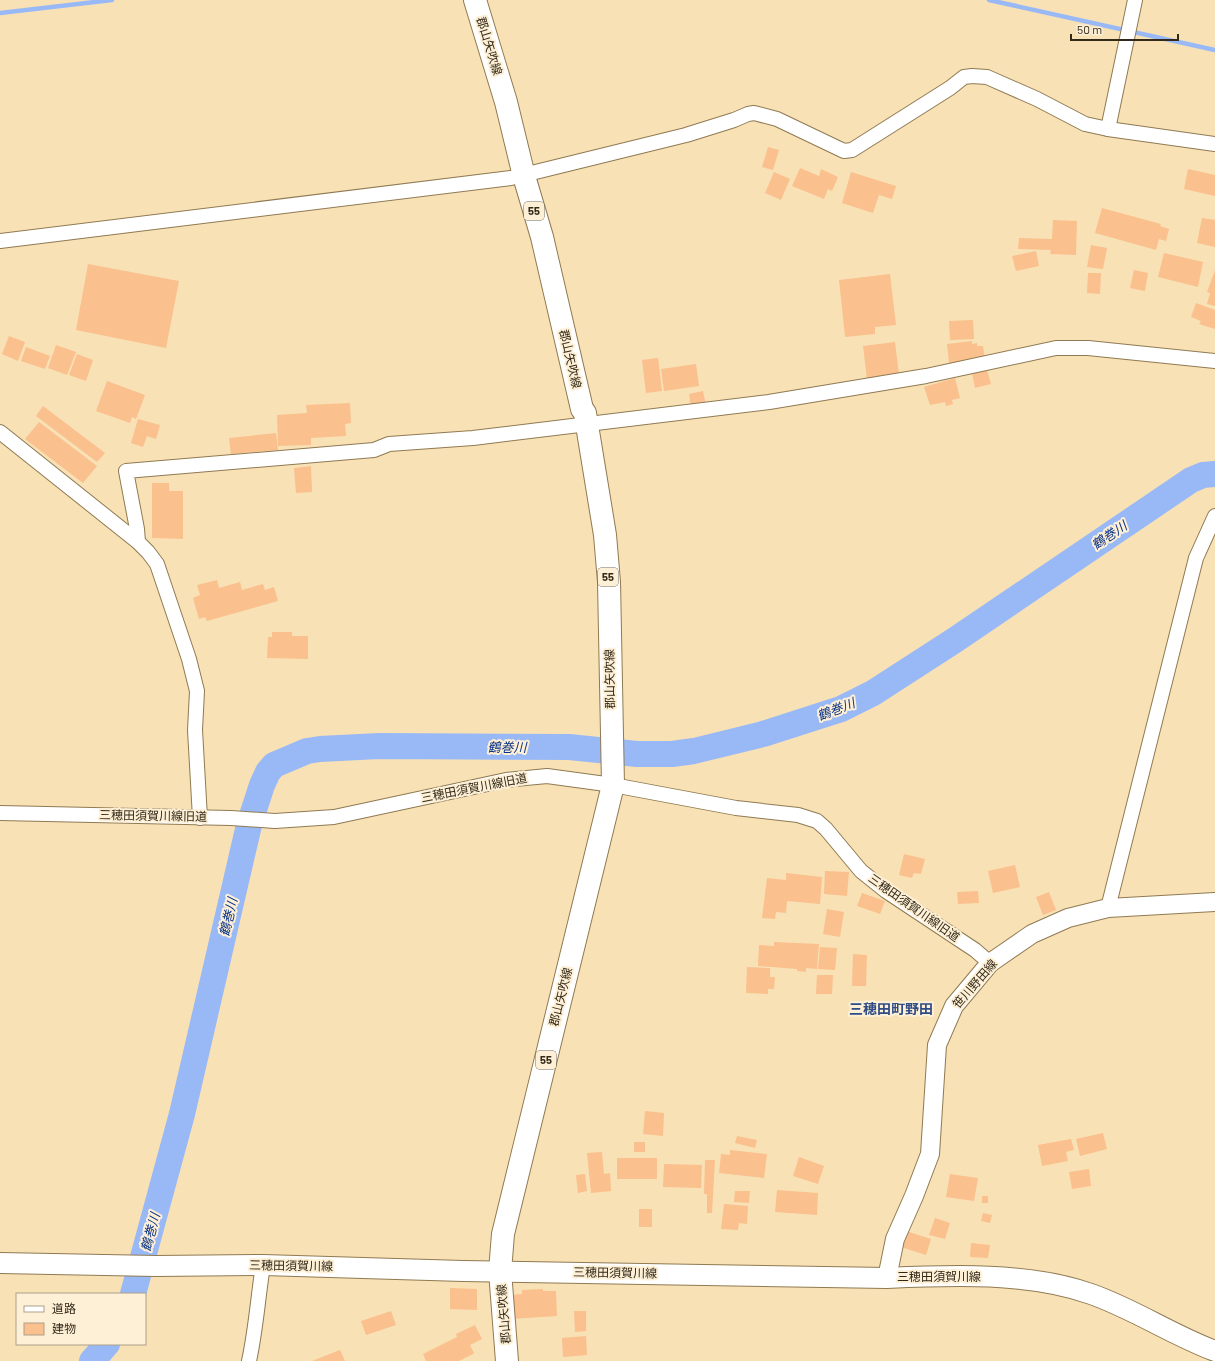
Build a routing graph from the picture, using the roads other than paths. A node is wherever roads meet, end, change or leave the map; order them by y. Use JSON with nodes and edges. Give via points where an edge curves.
{"nodes":[{"id":1,"x":475,"y":0,"type":"edge"},
{"id":2,"x":1135,"y":0,"type":"edge"},
{"id":3,"x":1108,"y":129,"type":"junction"},
{"id":4,"x":1215,"y":144,"type":"edge"},
{"id":5,"x":524,"y":176,"type":"junction"},
{"id":6,"x":0,"y":241,"type":"edge"},
{"id":7,"x":1215,"y":361,"type":"edge"},
{"id":8,"x":586,"y":425,"type":"junction"},
{"id":9,"x":0,"y":432,"type":"edge"},
{"id":10,"x":1215,"y":516,"type":"edge"},
{"id":11,"x":138,"y":542,"type":"junction"},
{"id":12,"x":613,"y":785,"type":"junction"},
{"id":13,"x":0,"y":813,"type":"edge"},
{"id":14,"x":200,"y":818,"type":"junction"},
{"id":15,"x":1215,"y":902,"type":"edge"},
{"id":16,"x":1108,"y":908,"type":"junction"},
{"id":17,"x":990,"y":963,"type":"junction"},
{"id":18,"x":0,"y":1263,"type":"edge"},
{"id":19,"x":264,"y":1265,"type":"junction"},
{"id":20,"x":500,"y":1271,"type":"junction"},
{"id":21,"x":887,"y":1278,"type":"junction"},
{"id":22,"x":1215,"y":1351,"type":"edge"},
{"id":23,"x":249,"y":1361,"type":"edge"},
{"id":24,"x":507,"y":1361,"type":"edge"}],
"edges":[{"from":1,"to":5,"type":"main road","name":"郡山矢吹線","number":"55","via":[[506,102]]},
{"from":2,"to":3,"type":"street"},
{"from":3,"to":4,"type":"street"},
{"from":3,"to":5,"type":"street","via":[[1085,124],[997,80],[972,76],[964,77],[852,150],[844,151],[831,146],[777,119],[748,114],[686,135]]},
{"from":5,"to":6,"type":"street"},
{"from":5,"to":8,"type":"main road","name":"郡山矢吹線","number":"55","via":[[542,237]]},
{"from":7,"to":8,"type":"street","via":[[1088,348],[1056,348],[903,381],[769,402]]},
{"from":8,"to":11,"type":"street","via":[[473,438],[389,444],[374,450],[126,471]]},
{"from":8,"to":12,"type":"main road","name":"郡山矢吹線","number":"55","via":[[605,535],[609,582]]},
{"from":9,"to":11,"type":"street"},
{"from":10,"to":16,"type":"street","via":[[1196,558]]},
{"from":11,"to":14,"type":"street","via":[[157,564],[194,676],[197,691],[195,730]]},
{"from":12,"to":14,"type":"street","name":"三穂田須賀川線旧道","via":[[547,776],[506,780],[334,817],[275,821]]},
{"from":12,"to":17,"type":"street","name":"三穂田須賀川線旧道","via":[[736,808],[798,815],[817,821],[861,871]]},
{"from":12,"to":20,"type":"main road","name":"郡山矢吹線","number":"55","via":[[503,1234]]},
{"from":13,"to":14,"type":"street","name":"三穂田須賀川線旧道"},
{"from":15,"to":16,"type":"street","name":"笹川野田線"},
{"from":16,"to":17,"type":"street","name":"笹川野田線","via":[[1068,918],[1032,934]]},
{"from":17,"to":21,"type":"street","name":"笹川野田線","via":[[954,1006],[937,1045],[930,1154],[896,1239]]},
{"from":18,"to":19,"type":"main road","name":"三穂田須賀川線","via":[[119,1266]]},
{"from":19,"to":20,"type":"main road","name":"三穂田須賀川線"},
{"from":19,"to":23,"type":"street"},
{"from":20,"to":21,"type":"main road","name":"三穂田須賀川線"},
{"from":20,"to":24,"type":"main road","name":"郡山矢吹線","number":"55"},
{"from":21,"to":22,"type":"main road","name":"三穂田須賀川線","via":[[990,1277],[1050,1283],[1090,1293]]}]}
